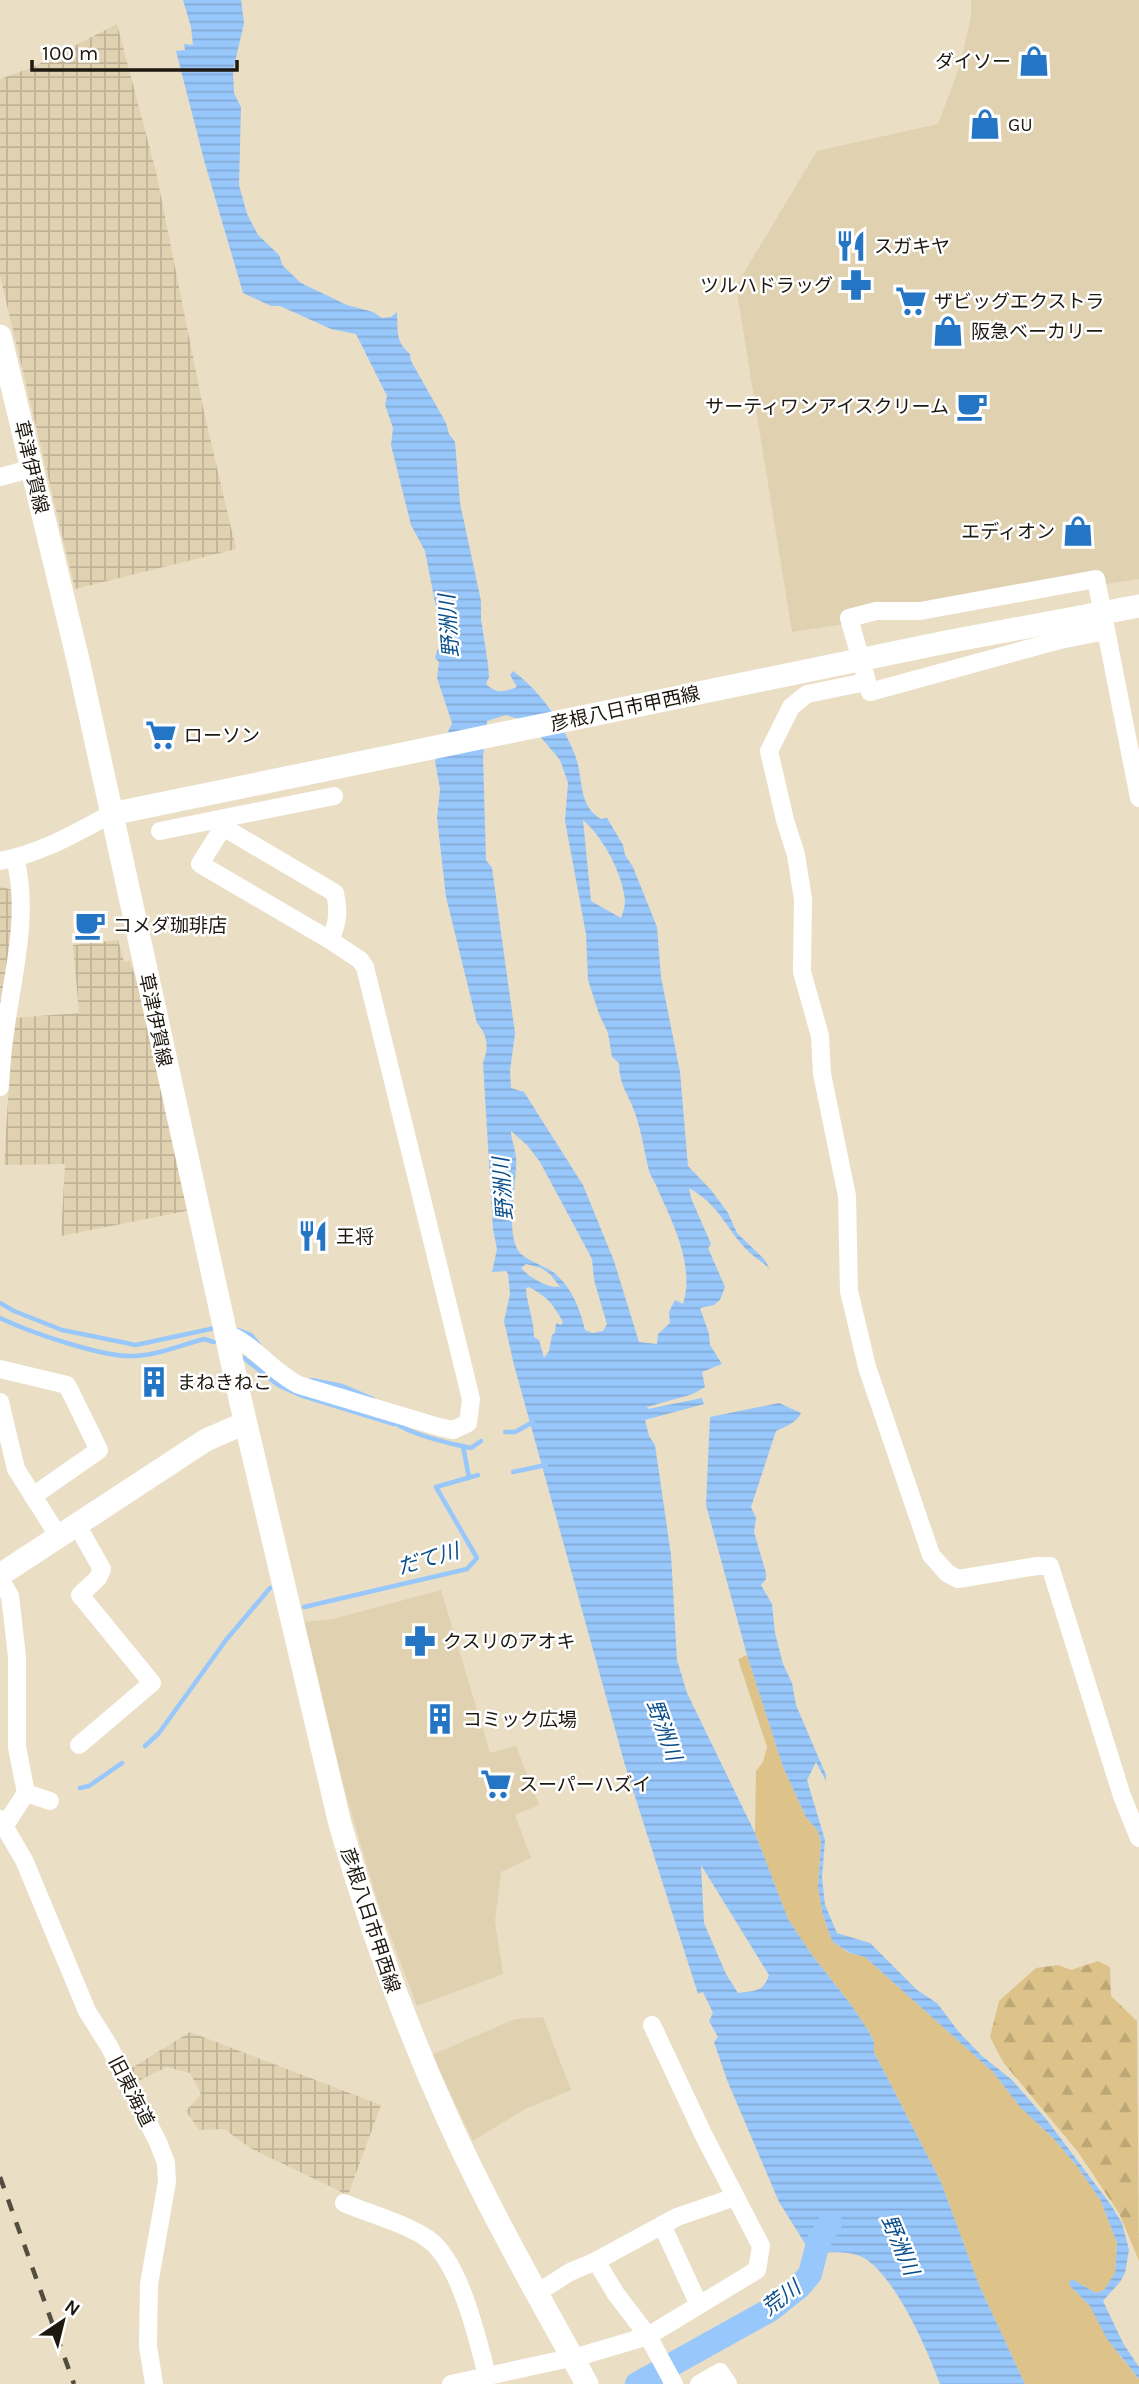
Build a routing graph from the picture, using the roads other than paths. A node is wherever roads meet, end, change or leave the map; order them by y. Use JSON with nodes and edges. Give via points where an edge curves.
{"nodes":[{"id":1,"x":0,"y":336,"type":"edge"},
{"id":2,"x":33,"y":468,"type":"junction"},
{"id":3,"x":0,"y":477,"type":"edge"},
{"id":4,"x":1139,"y":606,"type":"edge"},
{"id":5,"x":1105,"y":621,"type":"junction"},
{"id":6,"x":866,"y":681,"type":"junction"},
{"id":7,"x":217,"y":792,"type":"junction"},
{"id":8,"x":334,"y":796,"type":"dead end"},
{"id":9,"x":1139,"y":798,"type":"edge"},
{"id":10,"x":111,"y":814,"type":"junction"},
{"id":11,"x":223,"y":823,"type":"junction"},
{"id":12,"x":160,"y":831,"type":"dead end"},
{"id":13,"x":8,"y":859,"type":"edge"},
{"id":14,"x":330,"y":940,"type":"junction"},
{"id":15,"x":0,"y":1087,"type":"edge"},
{"id":16,"x":225,"y":1332,"type":"junction"},
{"id":17,"x":3,"y":1370,"type":"edge"},
{"id":18,"x":0,"y":1399,"type":"edge"},
{"id":19,"x":245,"y":1423,"type":"junction"},
{"id":20,"x":33,"y":1496,"type":"junction"},
{"id":21,"x":68,"y":1531,"type":"junction"},
{"id":22,"x":0,"y":1577,"type":"edge"},
{"id":23,"x":79,"y":1745,"type":"dead end"},
{"id":24,"x":26,"y":1793,"type":"junction"},
{"id":25,"x":50,"y":1801,"type":"dead end"},
{"id":26,"x":3,"y":1822,"type":"edge"},
{"id":27,"x":1139,"y":1838,"type":"edge"},
{"id":28,"x":652,"y":2025,"type":"dead end"},
{"id":29,"x":735,"y":2197,"type":"junction"},
{"id":30,"x":344,"y":2203,"type":"dead end"},
{"id":31,"x":662,"y":2225,"type":"junction"},
{"id":32,"x":596,"y":2261,"type":"junction"},
{"id":33,"x":537,"y":2293,"type":"junction"},
{"id":34,"x":699,"y":2305,"type":"junction"},
{"id":35,"x":649,"y":2339,"type":"junction"},
{"id":36,"x":572,"y":2358,"type":"junction"},
{"id":37,"x":486,"y":2375,"type":"junction"},
{"id":38,"x":585,"y":2381,"type":"edge"},
{"id":39,"x":673,"y":2383,"type":"edge"},
{"id":40,"x":154,"y":2384,"type":"edge"},
{"id":41,"x":451,"y":2384,"type":"edge"},
{"id":42,"x":699,"y":2384,"type":"edge"},
{"id":43,"x":728,"y":2384,"type":"edge"}],
"edges":[{"from":1,"to":2,"type":"main road","name":"草津伊賀線"},
{"from":2,"to":3,"type":"street"},
{"from":2,"to":10,"type":"main road","name":"草津伊賀線"},
{"from":4,"to":5,"type":"main road","name":"彦根八日市甲西線"},
{"from":5,"to":6,"type":"street","via":[[1060,640],[870,692]]},
{"from":5,"to":6,"type":"street","via":[[1096,579],[933,609],[876,611],[849,618]]},
{"from":5,"to":7,"type":"main road","name":"彦根八日市甲西線","via":[[947,642]]},
{"from":5,"to":9,"type":"street"},
{"from":6,"to":27,"type":"street","via":[[807,694],[791,707],[769,751],[803,899],[802,972],[820,1036],[822,1074],[847,1196],[849,1291],[867,1367],[931,1555],[958,1578],[1050,1566]]},
{"from":7,"to":10,"type":"main road","name":"彦根八日市甲西線"},
{"from":7,"to":11,"type":"street"},
{"from":8,"to":11,"type":"street"},
{"from":10,"to":13,"type":"street","via":[[58,841]]},
{"from":10,"to":16,"type":"main road","name":"草津伊賀線"},
{"from":11,"to":12,"type":"street"},
{"from":11,"to":14,"type":"street","via":[[335,893],[339,914]]},
{"from":11,"to":14,"type":"street","via":[[201,864]]},
{"from":13,"to":15,"type":"street","via":[[21,881],[21,911]]},
{"from":14,"to":16,"type":"street","via":[[365,967],[471,1399],[468,1423],[453,1430],[439,1427],[299,1385]]},
{"from":16,"to":19,"type":"main road","name":"草津伊賀線"},
{"from":17,"to":18,"type":"street"},
{"from":17,"to":20,"type":"street","via":[[68,1385],[99,1450]]},
{"from":18,"to":20,"type":"street","via":[[16,1469]]},
{"from":19,"to":21,"type":"main road","via":[[206,1440]]},
{"from":19,"to":33,"type":"main road","name":"彦根八日市甲西線","via":[[356,1883],[397,2000],[448,2119]]},
{"from":20,"to":21,"type":"street"},
{"from":21,"to":22,"type":"main road"},
{"from":21,"to":23,"type":"street","via":[[102,1569],[80,1595],[152,1683]]},
{"from":22,"to":24,"type":"street","via":[[10,1597],[17,1656],[17,1747]]},
{"from":24,"to":25,"type":"street"},
{"from":24,"to":26,"type":"street"},
{"from":26,"to":40,"type":"street","name":"旧東海道","via":[[24,1860],[87,2011],[166,2163],[167,2182],[149,2284],[148,2346]]},
{"from":28,"to":29,"type":"street"},
{"from":29,"to":31,"type":"street"},
{"from":29,"to":34,"type":"street","via":[[761,2246],[757,2270]]},
{"from":30,"to":37,"type":"street","via":[[428,2239],[441,2253],[471,2315]]},
{"from":31,"to":32,"type":"street"},
{"from":31,"to":34,"type":"street"},
{"from":32,"to":33,"type":"street"},
{"from":32,"to":35,"type":"street"},
{"from":33,"to":36,"type":"main road","name":"彦根八日市甲西線"},
{"from":34,"to":35,"type":"street"},
{"from":35,"to":36,"type":"street"},
{"from":35,"to":39,"type":"street"},
{"from":36,"to":37,"type":"street"},
{"from":36,"to":38,"type":"main road","name":"彦根八日市甲西線"},
{"from":37,"to":41,"type":"street"},
{"from":42,"to":43,"type":"street","via":[[720,2372]]}]}
